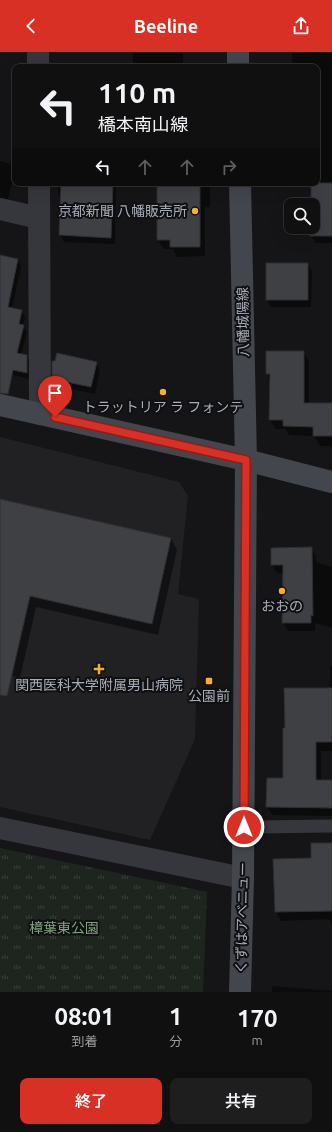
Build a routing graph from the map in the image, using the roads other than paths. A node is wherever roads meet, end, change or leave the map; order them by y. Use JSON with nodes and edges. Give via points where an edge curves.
{"nodes":[{"id":1,"x":38,"y":52,"type":"edge"},
{"id":2,"x":238,"y":52,"type":"edge"},
{"id":3,"x":38,"y":64,"type":"edge"},
{"id":4,"x":238,"y":64,"type":"edge"},
{"id":5,"x":39,"y":186,"type":"edge"},
{"id":6,"x":240,"y":186,"type":"edge"},
{"id":7,"x":0,"y":209,"type":"edge"},
{"id":8,"x":39,"y":218,"type":"junction"},
{"id":9,"x":0,"y":405,"type":"edge"},
{"id":10,"x":40,"y":414,"type":"junction"},
{"id":11,"x":246,"y":460,"type":"junction"},
{"id":12,"x":332,"y":482,"type":"edge"},
{"id":13,"x":332,"y":826,"type":"edge"},
{"id":14,"x":244,"y":827,"type":"junction"},
{"id":15,"x":0,"y":828,"type":"edge"},
{"id":16,"x":243,"y":878,"type":"junction"},
{"id":17,"x":240,"y":992,"type":"edge"}],
"edges":[{"from":1,"to":3,"type":"street"},
{"from":2,"to":4,"type":"street"},
{"from":5,"to":8,"type":"street"},
{"from":6,"to":11,"type":"street","name":"八幡城陽線"},
{"from":7,"to":8,"type":"street"},
{"from":8,"to":10,"type":"street"},
{"from":9,"to":10,"type":"street"},
{"from":10,"to":11,"type":"street"},
{"from":11,"to":12,"type":"street"},
{"from":11,"to":14,"type":"street","name":"くずはアベニュー"},
{"from":13,"to":14,"type":"lane"},
{"from":14,"to":16,"type":"street","name":"くずはアベニュー"},
{"from":15,"to":16,"type":"street"},
{"from":16,"to":17,"type":"street","name":"くずはアベニュー"}]}
